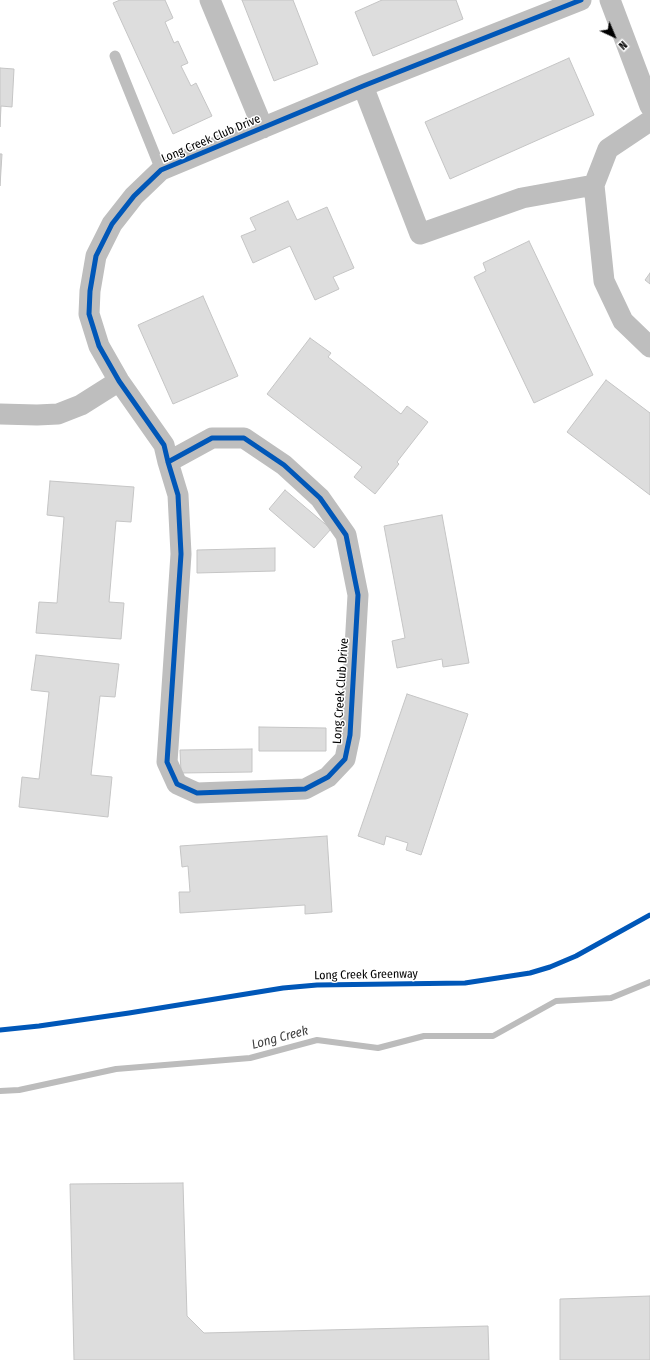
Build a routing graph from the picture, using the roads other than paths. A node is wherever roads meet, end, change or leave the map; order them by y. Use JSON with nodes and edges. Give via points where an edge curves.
{"nodes":[{"id":1,"x":210,"y":0,"type":"edge"},
{"id":2,"x":581,"y":0,"type":"edge"},
{"id":3,"x":610,"y":0,"type":"edge"},
{"id":4,"x":115,"y":56,"type":"dead end"},
{"id":5,"x":363,"y":86,"type":"junction"},
{"id":6,"x":650,"y":106,"type":"edge"},
{"id":7,"x":650,"y":121,"type":"edge"},
{"id":8,"x":263,"y":128,"type":"junction"},
{"id":9,"x":161,"y":170,"type":"junction"},
{"id":10,"x":594,"y":185,"type":"junction"},
{"id":11,"x":650,"y":347,"type":"edge"},
{"id":12,"x":119,"y":381,"type":"junction"},
{"id":13,"x":0,"y":414,"type":"edge"},
{"id":14,"x":168,"y":462,"type":"junction"}],
"edges":[{"from":1,"to":8,"type":"street"},
{"from":2,"to":5,"type":"street","name":"Long Creek Club Drive"},
{"from":3,"to":6,"type":"street"},
{"from":4,"to":9,"type":"lane"},
{"from":5,"to":8,"type":"street","name":"Long Creek Club Drive"},
{"from":5,"to":10,"type":"street","via":[[420,234],[522,198]]},
{"from":7,"to":10,"type":"street","via":[[608,149]]},
{"from":8,"to":9,"type":"street","name":"Long Creek Club Drive"},
{"from":9,"to":12,"type":"street","name":"Long Creek Club Drive","via":[[134,196],[112,224],[96,256],[89,314],[99,346]]},
{"from":10,"to":11,"type":"street","via":[[604,281],[623,321]]},
{"from":12,"to":13,"type":"street","via":[[81,406],[58,414]]},
{"from":12,"to":14,"type":"street","name":"Long Creek Club Drive","via":[[164,446]]},
{"from":14,"to":14,"type":"street","name":"Long Creek Club Drive","via":[[212,438],[244,438],[284,464],[320,498],[346,535],[358,595],[350,735],[345,759],[328,777],[305,789],[197,793],[177,784],[167,762],[181,554],[178,495]]}]}
